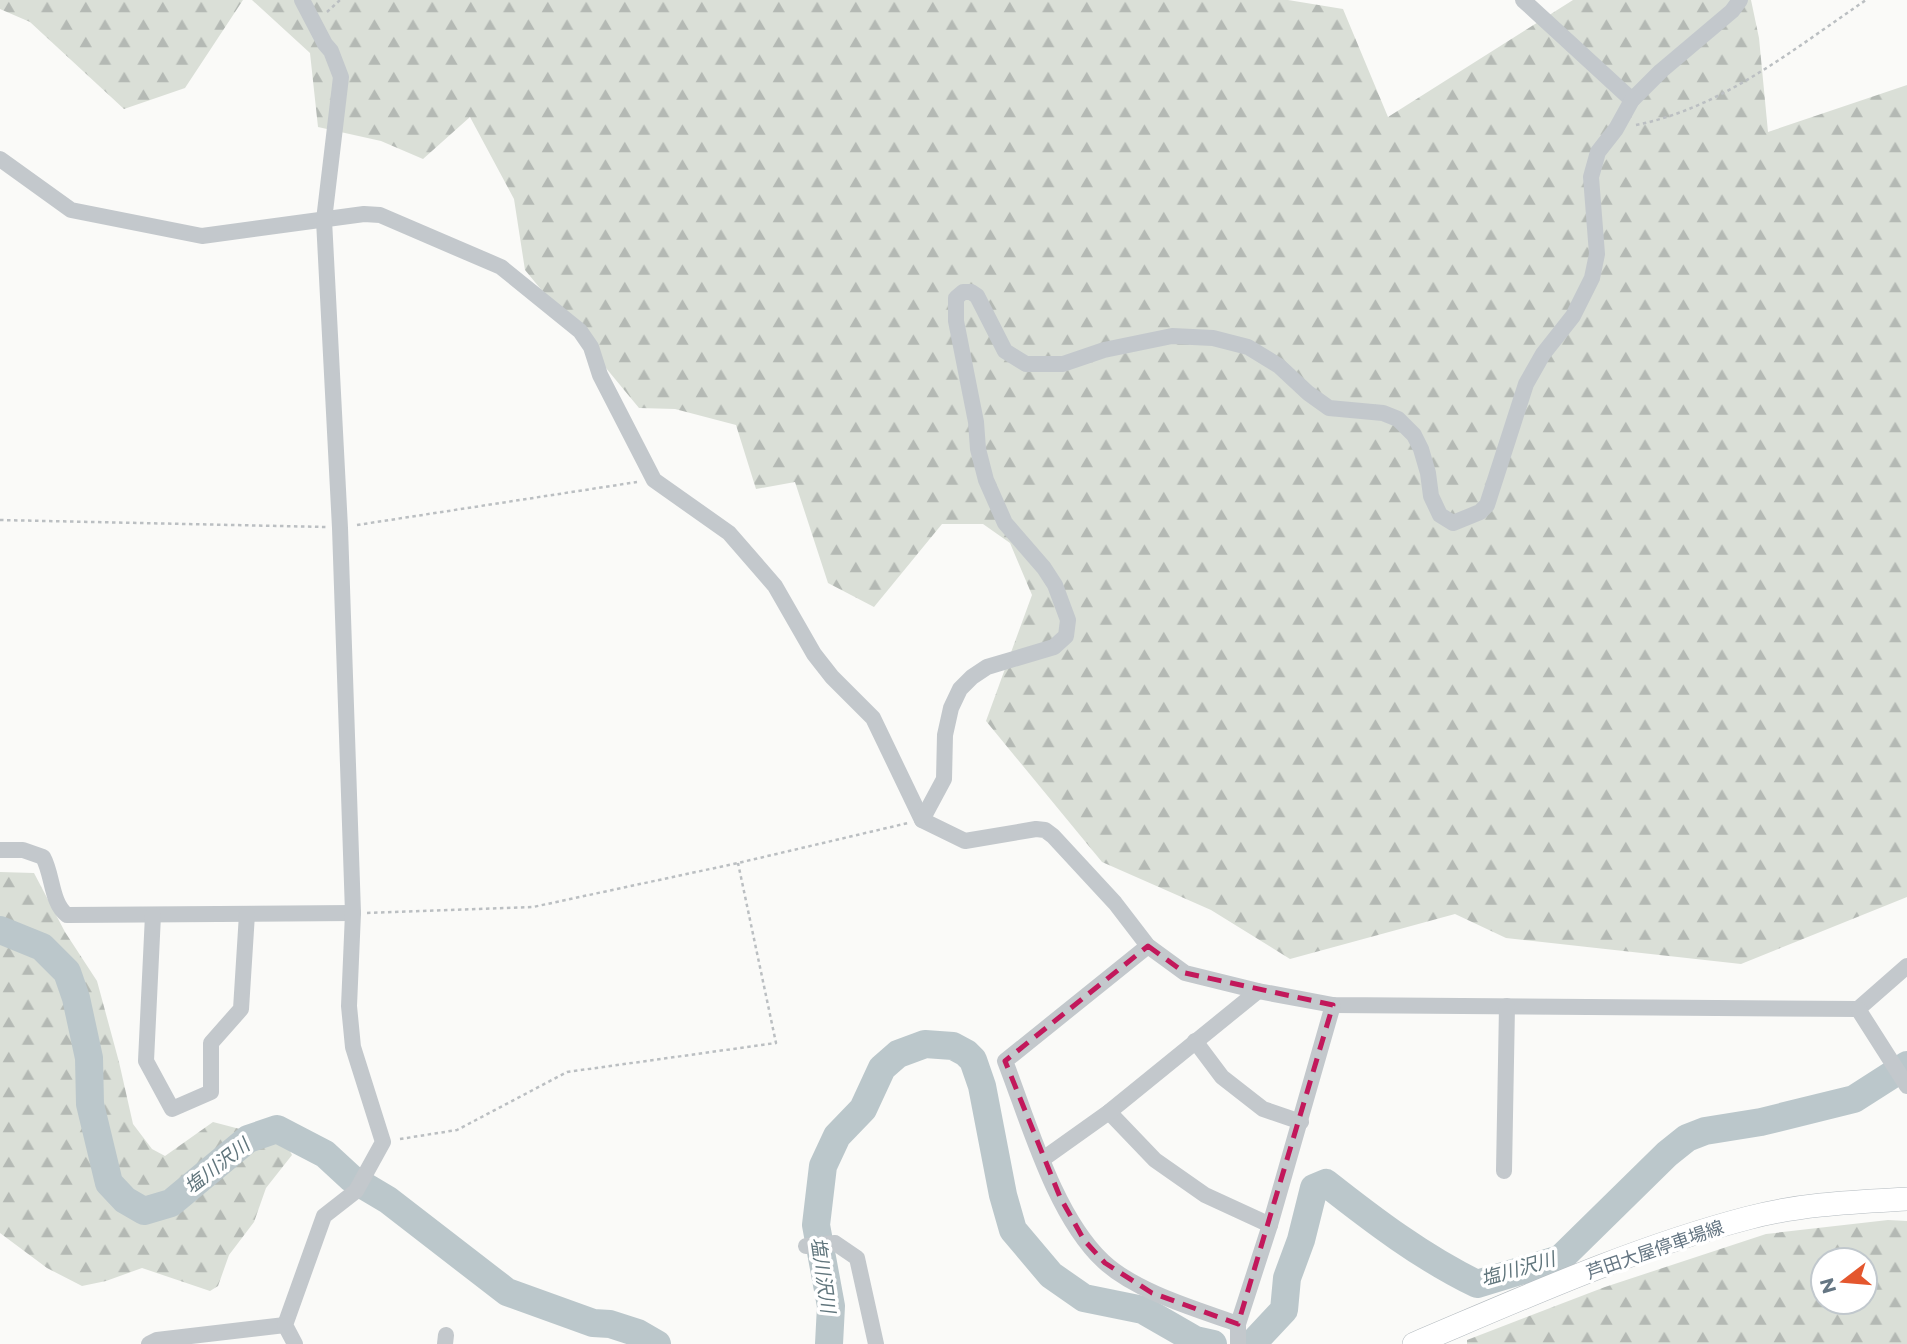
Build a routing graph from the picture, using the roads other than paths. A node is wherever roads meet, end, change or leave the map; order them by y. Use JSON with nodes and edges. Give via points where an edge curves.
{"nodes":[{"id":1,"x":302,"y":0,"type":"edge"},
{"id":2,"x":1523,"y":0,"type":"edge"},
{"id":3,"x":1740,"y":0,"type":"edge"},
{"id":4,"x":1632,"y":100,"type":"junction"},
{"id":5,"x":0,"y":159,"type":"edge"},
{"id":6,"x":324,"y":220,"type":"junction"},
{"id":7,"x":922,"y":820,"type":"junction"},
{"id":8,"x":0,"y":850,"type":"edge"},
{"id":9,"x":247,"y":914,"type":"junction"},
{"id":10,"x":353,"y":914,"type":"junction"},
{"id":11,"x":153,"y":915,"type":"junction"},
{"id":12,"x":1148,"y":946,"type":"junction"},
{"id":13,"x":1907,"y":966,"type":"edge"},
{"id":14,"x":1258,"y":991,"type":"junction"},
{"id":15,"x":1333,"y":1005,"type":"junction"},
{"id":16,"x":1507,"y":1006,"type":"junction"},
{"id":17,"x":1858,"y":1009,"type":"junction"},
{"id":18,"x":1195,"y":1041,"type":"junction"},
{"id":19,"x":1907,"y":1086,"type":"edge"},
{"id":20,"x":1109,"y":1112,"type":"junction"},
{"id":21,"x":1301,"y":1122,"type":"junction"},
{"id":22,"x":1043,"y":1159,"type":"junction"},
{"id":23,"x":1504,"y":1171,"type":"dead end"},
{"id":24,"x":1907,"y":1199,"type":"edge"},
{"id":25,"x":1270,"y":1225,"type":"junction"},
{"id":26,"x":806,"y":1246,"type":"dead end"},
{"id":27,"x":1238,"y":1324,"type":"junction"},
{"id":28,"x":285,"y":1325,"type":"junction"},
{"id":29,"x":1442,"y":1338,"type":"edge"},
{"id":30,"x":149,"y":1344,"type":"edge"},
{"id":31,"x":295,"y":1344,"type":"edge"},
{"id":32,"x":876,"y":1344,"type":"edge"},
{"id":33,"x":1238,"y":1344,"type":"edge"},
{"id":34,"x":1414,"y":1344,"type":"edge"}],
"edges":[{"from":1,"to":6,"type":"street","via":[[341,77]]},
{"from":2,"to":4,"type":"street"},
{"from":3,"to":4,"type":"street"},
{"from":4,"to":7,"type":"street","via":[[1598,152],[1591,177],[1597,254],[1592,278],[1573,316],[1526,384],[1487,505],[1453,523],[1440,515],[1431,496],[1422,449],[1398,419],[1329,408],[1248,347],[1213,338],[1172,336],[1063,364],[1026,364],[1005,351],[977,296],[963,292],[956,298],[956,321],[986,480],[1004,523],[1055,585],[1068,620],[1066,636],[1054,647],[987,667],[960,689],[945,735],[944,779]]},
{"from":5,"to":6,"type":"street","via":[[71,210],[202,236]]},
{"from":6,"to":7,"type":"street","via":[[364,214],[398,221],[501,267],[580,331],[654,480],[729,533],[775,586],[814,654],[873,718]]},
{"from":6,"to":10,"type":"street"},
{"from":7,"to":12,"type":"street","via":[[965,841],[1045,830],[1115,902]]},
{"from":8,"to":11,"type":"street","via":[[23,850],[43,857],[59,909],[68,915]]},
{"from":9,"to":10,"type":"street"},
{"from":9,"to":11,"type":"street"},
{"from":9,"to":11,"type":"street","via":[[241,1009],[211,1044],[211,1092],[172,1109],[146,1061]]},
{"from":10,"to":28,"type":"street","via":[[349,1006],[353,1047],[383,1142],[356,1191],[324,1216]]},
{"from":12,"to":14,"type":"street","via":[[1185,972]]},
{"from":12,"to":22,"type":"street","via":[[1005,1061]]},
{"from":13,"to":17,"type":"street"},
{"from":14,"to":15,"type":"street"},
{"from":14,"to":18,"type":"street"},
{"from":15,"to":16,"type":"street"},
{"from":15,"to":21,"type":"street"},
{"from":16,"to":17,"type":"street"},
{"from":16,"to":23,"type":"street"},
{"from":17,"to":19,"type":"street"},
{"from":18,"to":20,"type":"street"},
{"from":18,"to":21,"type":"street","via":[[1222,1077],[1263,1109]]},
{"from":20,"to":22,"type":"street"},
{"from":20,"to":25,"type":"street","via":[[1155,1160],[1205,1195]]},
{"from":21,"to":25,"type":"street"},
{"from":22,"to":27,"type":"street","via":[[1084,1240],[1105,1263],[1152,1293]]},
{"from":24,"to":29,"type":"main road","name":"芦田大屋停車場線","via":[[1826,1204],[1749,1217],[1636,1254]]},
{"from":25,"to":27,"type":"street"},
{"from":26,"to":32,"type":"street","via":[[835,1243],[857,1258]]},
{"from":27,"to":33,"type":"street"},
{"from":28,"to":30,"type":"street"},
{"from":28,"to":31,"type":"street"},
{"from":29,"to":34,"type":"main road","name":"芦田大屋停車場線"}]}
